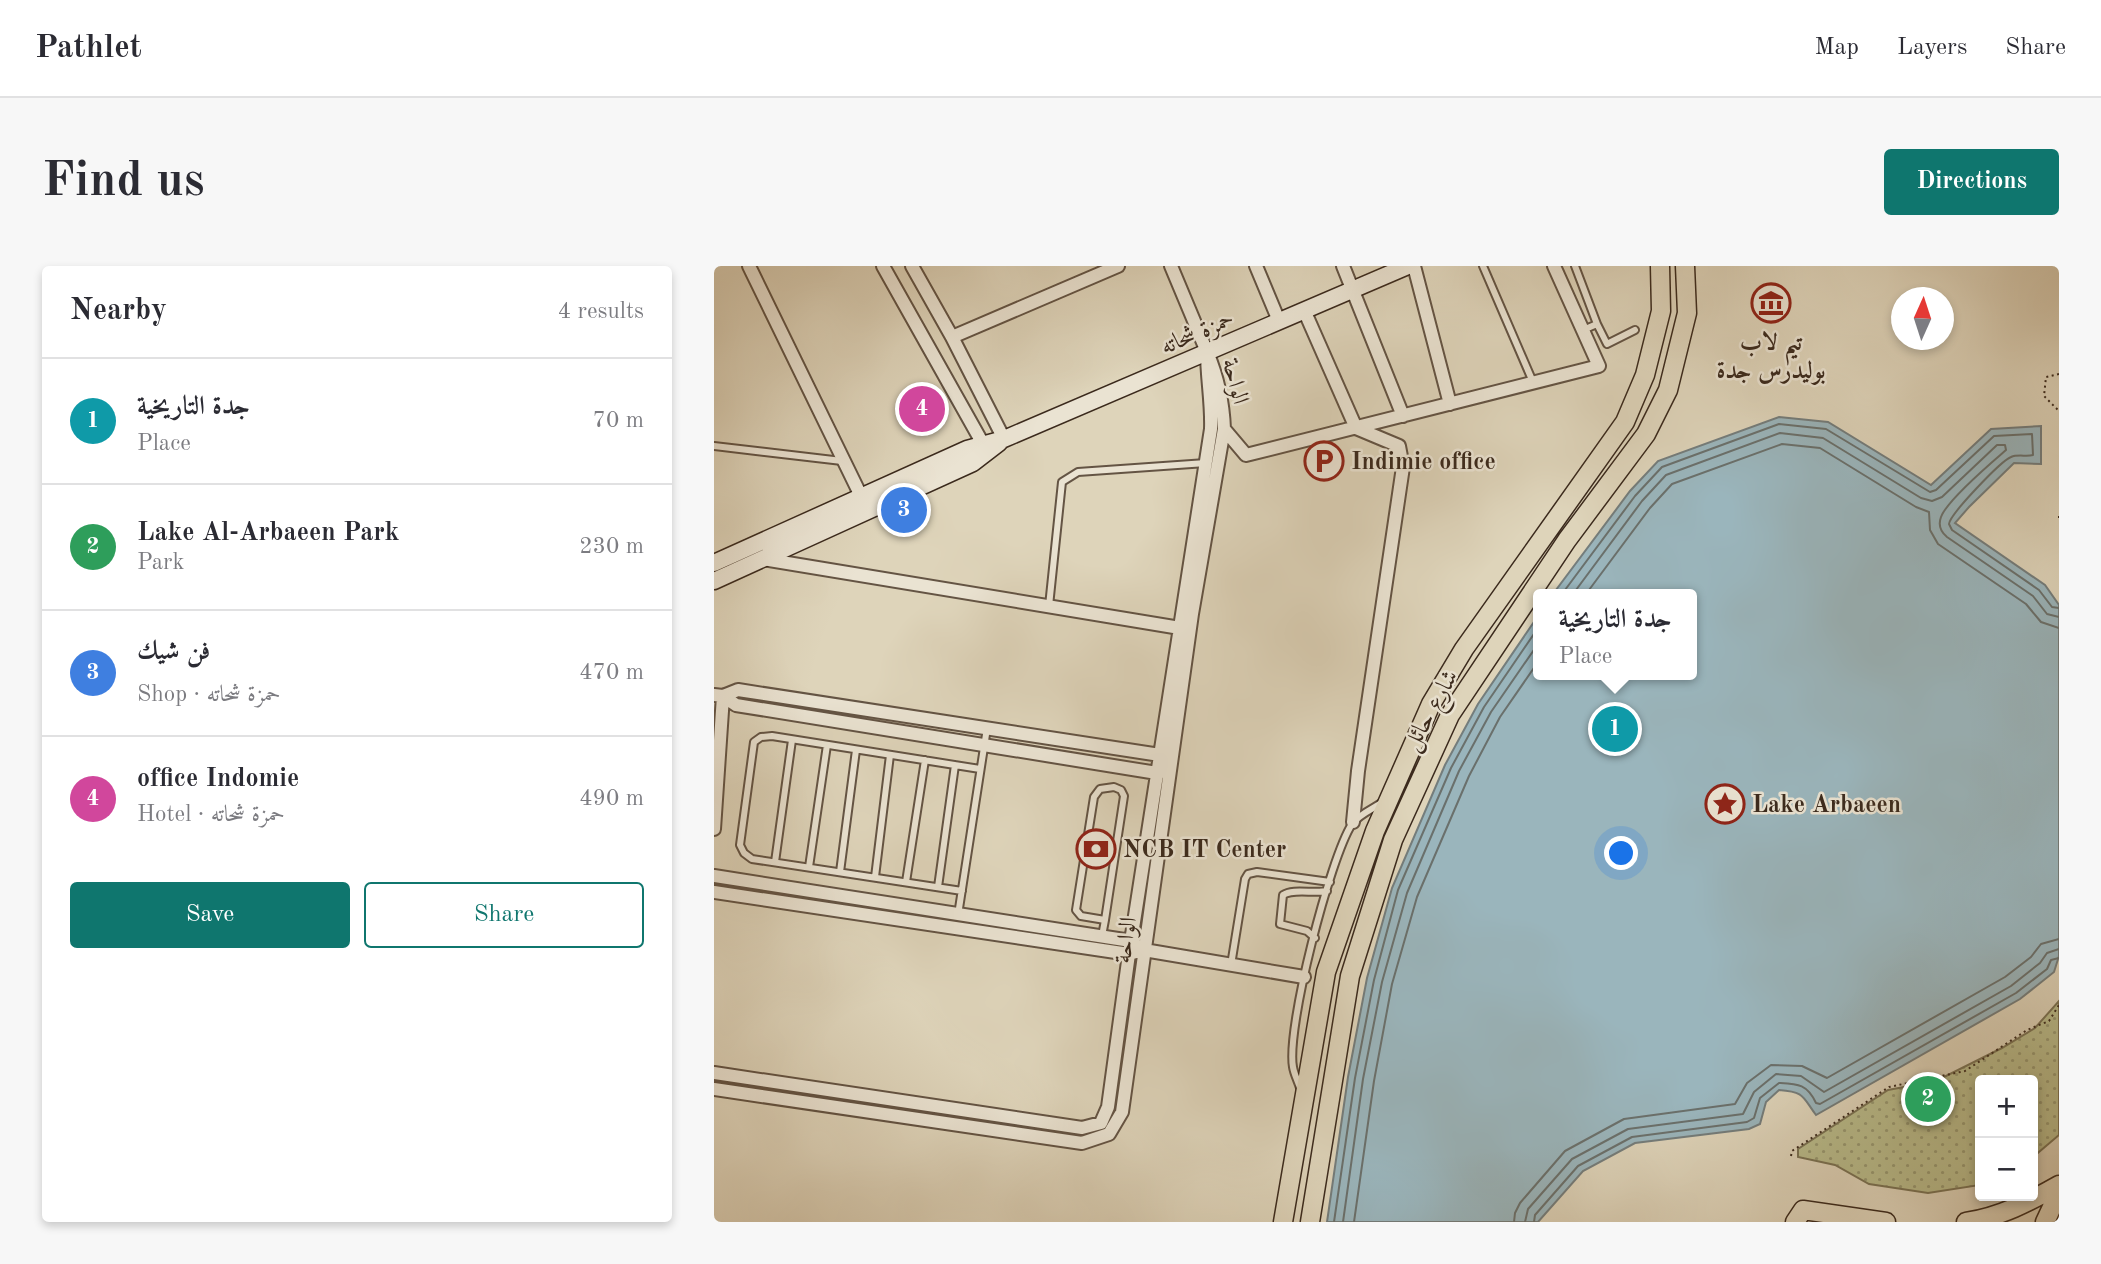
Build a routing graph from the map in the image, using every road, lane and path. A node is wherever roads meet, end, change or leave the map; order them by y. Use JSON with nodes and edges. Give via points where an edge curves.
{"nodes":[{"id":1,"x":749,"y":266,"type":"edge"},
{"id":2,"x":883,"y":266,"type":"edge"},
{"id":3,"x":912,"y":266,"type":"edge"},
{"id":4,"x":1118,"y":266,"type":"edge"},
{"id":5,"x":1171,"y":266,"type":"edge"},
{"id":6,"x":1256,"y":266,"type":"edge"},
{"id":7,"x":1343,"y":266,"type":"edge"},
{"id":8,"x":1408,"y":266,"type":"edge"},
{"id":9,"x":1414,"y":266,"type":"edge"},
{"id":10,"x":1483,"y":266,"type":"edge"},
{"id":11,"x":1554,"y":266,"type":"edge"},
{"id":12,"x":1575,"y":266,"type":"edge"},
{"id":13,"x":1660,"y":266,"type":"edge"},
{"id":14,"x":1685,"y":266,"type":"edge"},
{"id":15,"x":1354,"y":289,"type":"junction"},
{"id":16,"x":1304,"y":310,"type":"junction"},
{"id":17,"x":1279,"y":321,"type":"junction"},
{"id":18,"x":1597,"y":324,"type":"junction"},
{"id":19,"x":1583,"y":330,"type":"junction"},
{"id":20,"x":1635,"y":330,"type":"dead end"},
{"id":21,"x":952,"y":337,"type":"junction"},
{"id":22,"x":1207,"y":352,"type":"junction"},
{"id":23,"x":2059,"y":374,"type":"edge"},
{"id":24,"x":1533,"y":382,"type":"junction"},
{"id":25,"x":1450,"y":404,"type":"junction"},
{"id":26,"x":2059,"y":411,"type":"edge"},
{"id":27,"x":1403,"y":416,"type":"junction"},
{"id":28,"x":1356,"y":428,"type":"junction"},
{"id":29,"x":1224,"y":429,"type":"junction"},
{"id":30,"x":1004,"y":439,"type":"junction"},
{"id":31,"x":983,"y":444,"type":"junction"},
{"id":32,"x":714,"y":446,"type":"edge"},
{"id":33,"x":844,"y":461,"type":"junction"},
{"id":34,"x":1206,"y":463,"type":"junction"},
{"id":35,"x":861,"y":496,"type":"junction"},
{"id":36,"x":763,"y":559,"type":"junction"},
{"id":37,"x":714,"y":562,"type":"edge"},
{"id":38,"x":714,"y":581,"type":"edge"},
{"id":39,"x":1534,"y":589,"type":"edge"},
{"id":40,"x":1533,"y":591,"type":"edge"},
{"id":41,"x":1049,"y":606,"type":"junction"},
{"id":42,"x":1180,"y":628,"type":"junction"},
{"id":43,"x":718,"y":696,"type":"edge"},
{"id":44,"x":987,"y":728,"type":"junction"},
{"id":45,"x":792,"y":740,"type":"junction"},
{"id":46,"x":827,"y":745,"type":"junction"},
{"id":47,"x":984,"y":745,"type":"junction"},
{"id":48,"x":856,"y":750,"type":"junction"},
{"id":49,"x":890,"y":755,"type":"junction"},
{"id":50,"x":1160,"y":755,"type":"junction"},
{"id":51,"x":925,"y":760,"type":"junction"},
{"id":52,"x":955,"y":765,"type":"junction"},
{"id":53,"x":980,"y":769,"type":"junction"},
{"id":54,"x":1163,"y":771,"type":"junction"},
{"id":55,"x":1390,"y":797,"type":"junction"},
{"id":56,"x":1353,"y":822,"type":"junction"},
{"id":57,"x":714,"y":829,"type":"edge"},
{"id":58,"x":775,"y":862,"type":"junction"},
{"id":59,"x":809,"y":867,"type":"junction"},
{"id":60,"x":840,"y":872,"type":"junction"},
{"id":61,"x":714,"y":876,"type":"edge"},
{"id":62,"x":874,"y":877,"type":"junction"},
{"id":63,"x":906,"y":882,"type":"junction"},
{"id":64,"x":1330,"y":882,"type":"junction"},
{"id":65,"x":938,"y":887,"type":"junction"},
{"id":66,"x":962,"y":891,"type":"junction"},
{"id":67,"x":1327,"y":891,"type":"junction"},
{"id":68,"x":714,"y":892,"type":"edge"},
{"id":69,"x":958,"y":915,"type":"junction"},
{"id":70,"x":1105,"y":920,"type":"junction"},
{"id":71,"x":1102,"y":937,"type":"junction"},
{"id":72,"x":1315,"y":938,"type":"junction"},
{"id":73,"x":1130,"y":947,"type":"junction"},
{"id":74,"x":1144,"y":950,"type":"junction"},
{"id":75,"x":1231,"y":965,"type":"junction"},
{"id":76,"x":1304,"y":977,"type":"junction"},
{"id":77,"x":2059,"y":1005,"type":"edge"},
{"id":78,"x":714,"y":1073,"type":"edge"},
{"id":79,"x":714,"y":1088,"type":"edge"},
{"id":80,"x":1303,"y":1099,"type":"junction"},
{"id":81,"x":1791,"y":1156,"type":"dead end"},
{"id":82,"x":2059,"y":1185,"type":"edge"},
{"id":83,"x":2059,"y":1192,"type":"edge"},
{"id":84,"x":1283,"y":1222,"type":"edge"},
{"id":85,"x":1310,"y":1222,"type":"edge"},
{"id":86,"x":1795,"y":1222,"type":"edge"},
{"id":87,"x":1886,"y":1222,"type":"edge"},
{"id":88,"x":1966,"y":1222,"type":"edge"},
{"id":89,"x":2046,"y":1222,"type":"edge"}],
"edges":[{"from":1,"to":33,"type":"street"},
{"from":2,"to":31,"type":"street"},
{"from":3,"to":21,"type":"street"},
{"from":4,"to":21,"type":"street"},
{"from":5,"to":22,"type":"street"},
{"from":6,"to":17,"type":"street"},
{"from":7,"to":15,"type":"street"},
{"from":8,"to":15,"type":"main road","name":"حمزة شحاته"},
{"from":9,"to":25,"type":"street"},
{"from":10,"to":24,"type":"lane"},
{"from":11,"to":19,"type":"street"},
{"from":12,"to":18,"type":"lane"},
{"from":13,"to":55,"type":"main road","name":"شارع حائل","via":[[1661,312],[1645,376],[1625,422],[1464,649],[1431,704]]},
{"from":14,"to":39,"type":"main road","name":"شارع حائل","via":[[1687,313],[1668,390],[1646,434]]},
{"from":15,"to":16,"type":"main road","name":"حمزة شحاته"},
{"from":15,"to":27,"type":"street"},
{"from":16,"to":17,"type":"main road","name":"حمزة شحاته"},
{"from":16,"to":28,"type":"street"},
{"from":17,"to":22,"type":"main road","name":"حمزة شحاته"},
{"from":18,"to":19,"type":"lane"},
{"from":18,"to":20,"type":"lane","via":[[1607,344]]},
{"from":19,"to":24,"type":"street","via":[[1599,366]]},
{"from":21,"to":30,"type":"street"},
{"from":22,"to":29,"type":"street","name":"الواحة","via":[[1223,402]]},
{"from":22,"to":30,"type":"main road","name":"حمزة شحاته"},
{"from":22,"to":34,"type":"street","name":"الواحة","via":[[1212,405]]},
{"from":23,"to":26,"type":"path","via":[[2046,377],[2044,396]]},
{"from":24,"to":25,"type":"street"},
{"from":25,"to":27,"type":"street"},
{"from":27,"to":28,"type":"street"},
{"from":28,"to":29,"type":"street","via":[[1247,455]]},
{"from":28,"to":56,"type":"street","via":[[1399,446],[1403,467]]},
{"from":29,"to":54,"type":"street","name":"الواحة"},
{"from":30,"to":31,"type":"main road","name":"حمزة شحاته"},
{"from":30,"to":36,"type":"main road","name":"حمزة شحاته","via":[[973,463]]},
{"from":31,"to":35,"type":"main road","name":"حمزة شحاته"},
{"from":32,"to":33,"type":"lane"},
{"from":33,"to":35,"type":"street"},
{"from":34,"to":41,"type":"lane","via":[[1078,472],[1062,482]]},
{"from":34,"to":42,"type":"street","name":"الواحة"},
{"from":35,"to":37,"type":"main road","name":"حمزة شحاته"},
{"from":36,"to":38,"type":"main road","name":"حمزة شحاته"},
{"from":36,"to":41,"type":"street"},
{"from":40,"to":85,"type":"main road","name":"شارع حائل","via":[[1450,715],[1393,840],[1350,976]]},
{"from":41,"to":42,"type":"street"},
{"from":42,"to":50,"type":"street","name":"الواحة"},
{"from":43,"to":44,"type":"street","via":[[738,690]]},
{"from":43,"to":47,"type":"street","via":[[736,705]]},
{"from":43,"to":57,"type":"street"},
{"from":44,"to":47,"type":"lane"},
{"from":44,"to":50,"type":"street"},
{"from":45,"to":46,"type":"lane"},
{"from":45,"to":58,"type":"lane"},
{"from":45,"to":58,"type":"lane","via":[[772,736],[754,742],[740,845],[752,859]]},
{"from":46,"to":48,"type":"lane"},
{"from":46,"to":59,"type":"lane"},
{"from":47,"to":53,"type":"lane"},
{"from":47,"to":54,"type":"street"},
{"from":48,"to":49,"type":"lane"},
{"from":48,"to":60,"type":"lane"},
{"from":49,"to":51,"type":"lane"},
{"from":49,"to":62,"type":"lane"},
{"from":50,"to":54,"type":"street","name":"الواحة"},
{"from":51,"to":52,"type":"lane"},
{"from":51,"to":63,"type":"lane"},
{"from":52,"to":53,"type":"lane"},
{"from":52,"to":65,"type":"lane"},
{"from":53,"to":66,"type":"lane"},
{"from":54,"to":73,"type":"street","name":"الواحة"},
{"from":54,"to":74,"type":"street","name":"الواحة"},
{"from":55,"to":56,"type":"lane"},
{"from":55,"to":80,"type":"main road","name":"شارع حائل","via":[[1326,972]]},
{"from":56,"to":64,"type":"lane"},
{"from":58,"to":59,"type":"lane"},
{"from":59,"to":60,"type":"lane"},
{"from":60,"to":62,"type":"lane"},
{"from":61,"to":69,"type":"street"},
{"from":62,"to":63,"type":"lane"},
{"from":63,"to":65,"type":"lane"},
{"from":64,"to":67,"type":"lane"},
{"from":64,"to":75,"type":"lane","via":[[1248,874]]},
{"from":65,"to":66,"type":"lane"},
{"from":66,"to":69,"type":"lane"},
{"from":67,"to":72,"type":"lane"},
{"from":67,"to":72,"type":"lane","via":[[1283,895],[1280,924],[1307,931]]},
{"from":68,"to":73,"type":"street"},
{"from":69,"to":71,"type":"street"},
{"from":70,"to":70,"type":"lane","via":[[1124,796],[1114,787],[1100,789],[1094,796],[1076,910],[1081,916]]},
{"from":70,"to":71,"type":"lane"},
{"from":71,"to":73,"type":"street"},
{"from":72,"to":76,"type":"lane"},
{"from":73,"to":74,"type":"street"},
{"from":73,"to":78,"type":"street","name":"الواحة","via":[[1108,1107],[1101,1123],[1082,1128]]},
{"from":74,"to":75,"type":"street"},
{"from":74,"to":79,"type":"street","name":"الواحة","via":[[1122,1112],[1109,1134],[1082,1143]]},
{"from":75,"to":76,"type":"street"},
{"from":76,"to":80,"type":"lane","via":[[1293,1066]]},
{"from":77,"to":81,"type":"path","via":[[2049,1021],[1965,1070],[1889,1087],[1792,1151]]},
{"from":80,"to":84,"type":"main road","name":"شارع حائل"},
{"from":82,"to":88,"type":"main road","via":[[1987,1219]]},
{"from":83,"to":89,"type":"main road"},
{"from":86,"to":87,"type":"main road","via":[[1803,1210]]}]}
